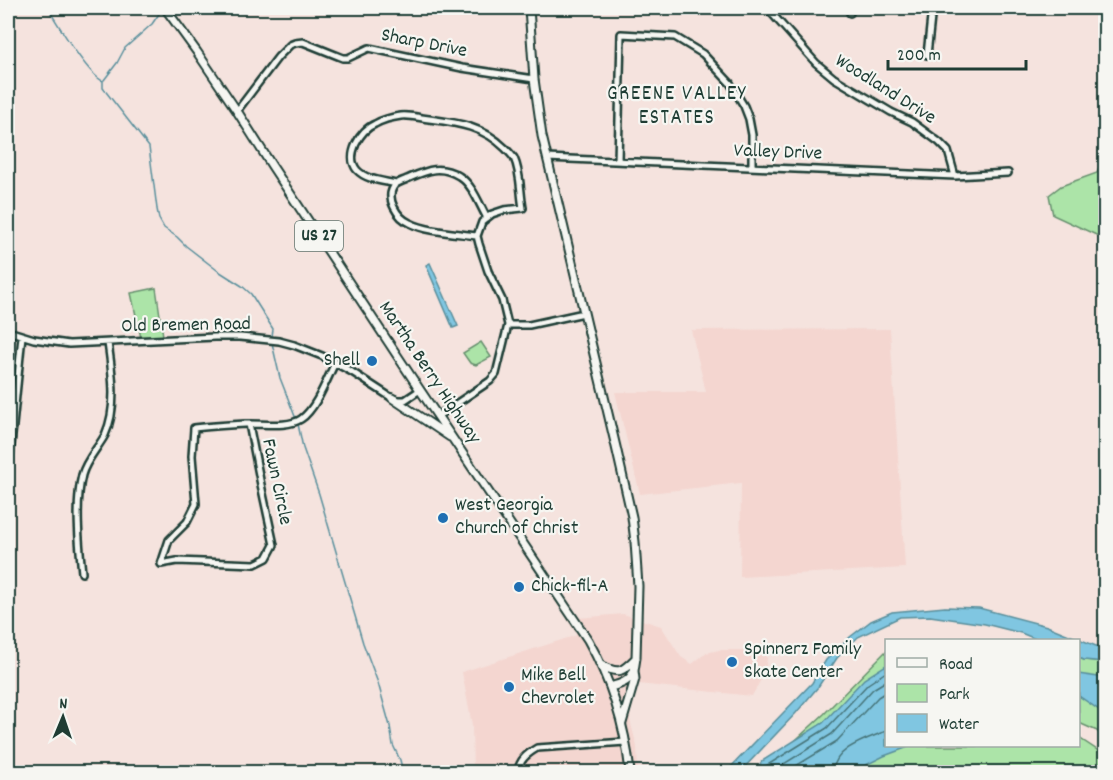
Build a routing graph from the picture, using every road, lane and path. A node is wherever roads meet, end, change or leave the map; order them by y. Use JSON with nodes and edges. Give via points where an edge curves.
{"nodes":[{"id":1,"x":165,"y":8,"type":"edge"},
{"id":2,"x":529,"y":8,"type":"edge"},
{"id":3,"x":767,"y":8,"type":"edge"},
{"id":4,"x":932,"y":8,"type":"edge"},
{"id":5,"x":927,"y":55,"type":"dead end"},
{"id":6,"x":534,"y":79,"type":"junction"},
{"id":7,"x":237,"y":111,"type":"junction"},
{"id":8,"x":547,"y":158,"type":"junction"},
{"id":9,"x":618,"y":161,"type":"junction"},
{"id":10,"x":752,"y":167,"type":"junction"},
{"id":11,"x":1008,"y":173,"type":"dead end"},
{"id":12,"x":955,"y":176,"type":"junction"},
{"id":13,"x":396,"y":184,"type":"junction"},
{"id":14,"x":487,"y":218,"type":"junction"},
{"id":15,"x":477,"y":236,"type":"junction"},
{"id":16,"x":584,"y":313,"type":"junction"},
{"id":17,"x":508,"y":325,"type":"junction"},
{"id":18,"x":8,"y":331,"type":"edge"},
{"id":19,"x":22,"y":336,"type":"junction"},
{"id":20,"x":108,"y":343,"type":"junction"},
{"id":21,"x":335,"y":363,"type":"junction"},
{"id":22,"x":420,"y":390,"type":"junction"},
{"id":23,"x":393,"y":398,"type":"junction"},
{"id":24,"x":438,"y":416,"type":"junction"},
{"id":25,"x":249,"y":424,"type":"junction"},
{"id":26,"x":453,"y":438,"type":"junction"},
{"id":27,"x":8,"y":475,"type":"edge"},
{"id":28,"x":82,"y":573,"type":"dead end"},
{"id":29,"x":636,"y":658,"type":"junction"},
{"id":30,"x":601,"y":665,"type":"junction"},
{"id":31,"x":632,"y":679,"type":"junction"},
{"id":32,"x":610,"y":687,"type":"junction"},
{"id":33,"x":622,"y":723,"type":"junction"},
{"id":34,"x":626,"y":742,"type":"junction"},
{"id":35,"x":518,"y":772,"type":"edge"},
{"id":36,"x":630,"y":772,"type":"edge"}],
"edges":[{"from":1,"to":7,"type":"main road","name":"Martha Berry Highway","number":"US 27"},
{"from":2,"to":6,"type":"main road"},
{"from":3,"to":12,"type":"street","name":"Woodland Drive","via":[[834,78],[912,122],[939,142],[948,151]]},
{"from":4,"to":5,"type":"street"},
{"from":6,"to":7,"type":"street","name":"Sharp Drive","via":[[369,48],[343,58],[303,42],[285,48]]},
{"from":6,"to":8,"type":"main road"},
{"from":7,"to":22,"type":"main road","name":"Martha Berry Highway","number":"US 27"},
{"from":8,"to":9,"type":"street","name":"Valley Drive"},
{"from":8,"to":16,"type":"main road"},
{"from":9,"to":10,"type":"street","name":"Valley Drive"},
{"from":9,"to":10,"type":"street","via":[[621,34],[675,37],[703,54],[730,83],[744,106],[752,135]]},
{"from":10,"to":12,"type":"street","name":"Valley Drive"},
{"from":11,"to":12,"type":"street","name":"Valley Drive"},
{"from":13,"to":14,"type":"street","via":[[429,170],[448,171],[469,185]]},
{"from":13,"to":14,"type":"street","via":[[368,177],[353,163],[357,141],[372,124],[409,116],[471,126],[496,140],[518,168],[523,208],[504,210]]},
{"from":13,"to":15,"type":"street","via":[[393,205],[411,224]]},
{"from":14,"to":15,"type":"street"},
{"from":15,"to":17,"type":"street"},
{"from":16,"to":17,"type":"street","via":[[529,325]]},
{"from":16,"to":29,"type":"main road","via":[[632,517],[638,586]]},
{"from":17,"to":24,"type":"street","via":[[496,374]]},
{"from":18,"to":19,"type":"street","name":"Old Bremen Road"},
{"from":19,"to":20,"type":"street","name":"Old Bremen Road","via":[[69,344]]},
{"from":19,"to":27,"type":"street"},
{"from":20,"to":21,"type":"street","name":"Old Bremen Road","via":[[203,337],[257,339],[294,345]]},
{"from":20,"to":28,"type":"street","via":[[111,415],[106,433],[83,473],[78,494]]},
{"from":21,"to":23,"type":"street","name":"Old Bremen Road"},
{"from":21,"to":25,"type":"street","name":"Fawn Circle","via":[[316,400],[300,420]]},
{"from":22,"to":23,"type":"street","via":[[405,400]]},
{"from":22,"to":24,"type":"main road","name":"Martha Berry Highway","number":"US 27"},
{"from":23,"to":26,"type":"main road"},
{"from":24,"to":26,"type":"main road","name":"Martha Berry Highway","number":"US 27"},
{"from":25,"to":25,"type":"street","name":"Fawn Circle","via":[[194,428],[196,504],[187,522],[169,540],[161,564],[255,564],[267,558],[274,545]]},
{"from":26,"to":30,"type":"main road","name":"Martha Berry Highway","number":"US 27"},
{"from":29,"to":30,"type":"main road","via":[[620,672]]},
{"from":29,"to":31,"type":"main road"},
{"from":30,"to":32,"type":"main road","name":"Martha Berry Highway","number":"US 27"},
{"from":31,"to":32,"type":"main road"},
{"from":31,"to":33,"type":"main road"},
{"from":32,"to":33,"type":"main road","name":"Martha Berry Highway","number":"US 27"},
{"from":33,"to":34,"type":"main road","name":"Martha Berry Highway","number":"US 27"},
{"from":34,"to":35,"type":"street","via":[[537,748],[521,761]]},
{"from":34,"to":36,"type":"main road","name":"Martha Berry Highway","number":"US 27"}]}
